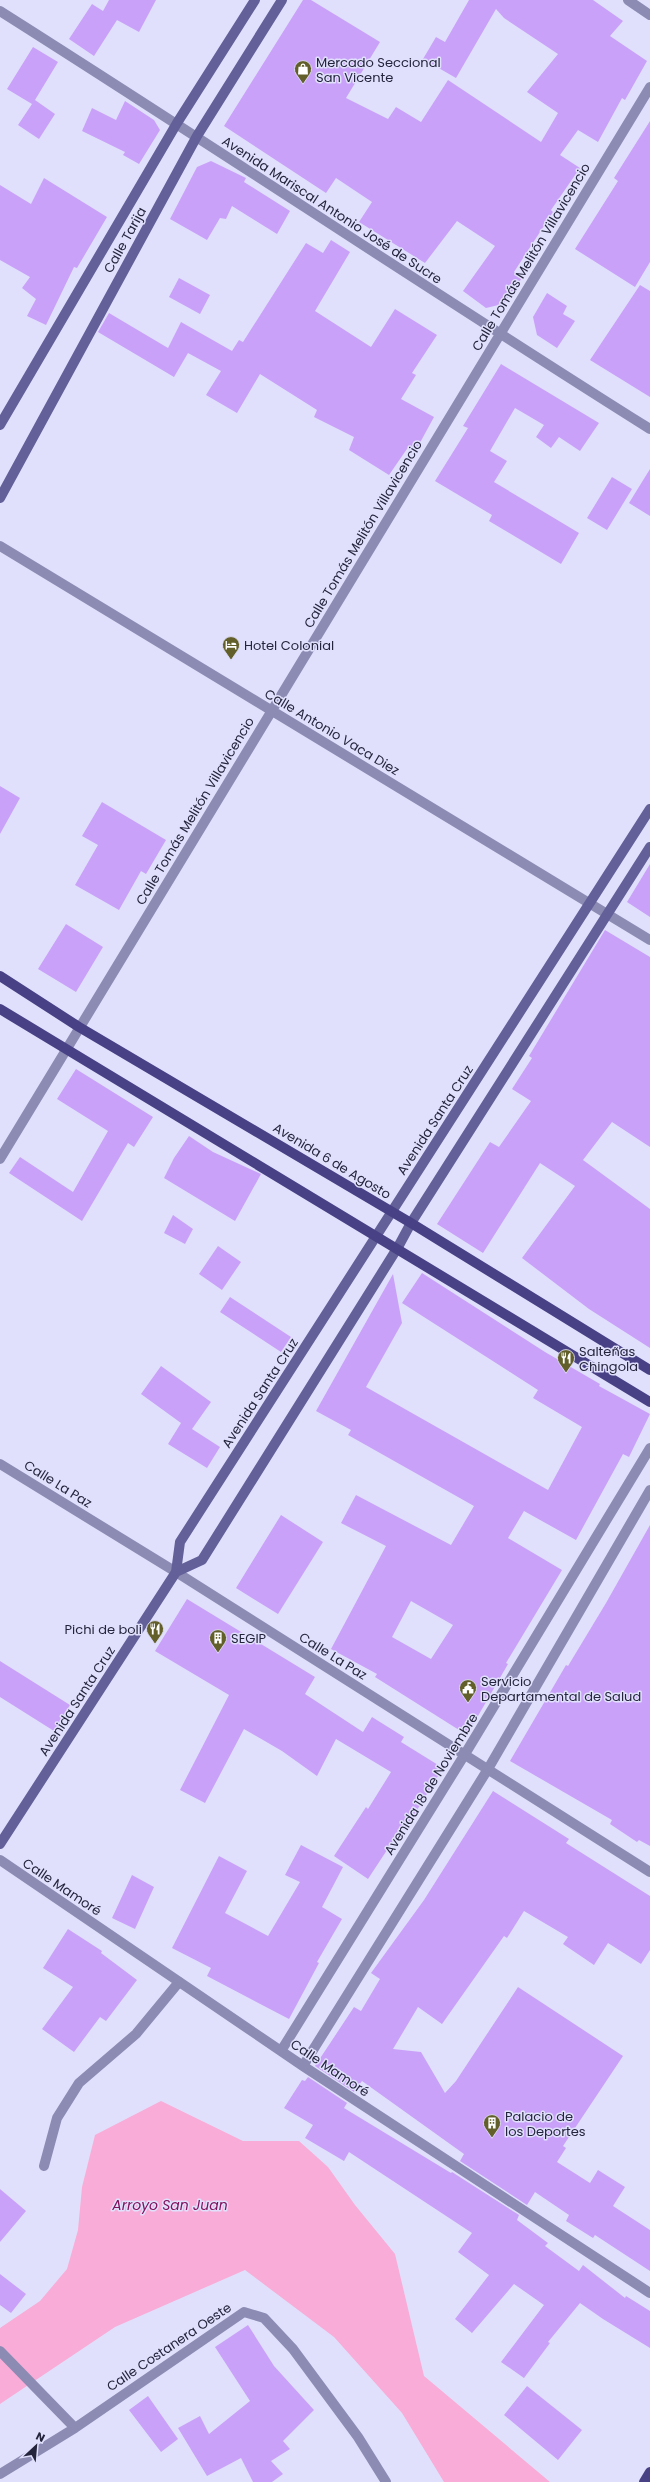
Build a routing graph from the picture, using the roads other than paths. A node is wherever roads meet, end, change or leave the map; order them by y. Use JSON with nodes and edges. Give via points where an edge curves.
{"nodes":[{"id":1,"x":255,"y":0,"type":"edge"},
{"id":2,"x":282,"y":0,"type":"edge"},
{"id":3,"x":628,"y":0,"type":"edge"},
{"id":4,"x":0,"y":12,"type":"edge"},
{"id":5,"x":650,"y":15,"type":"edge"},
{"id":6,"x":650,"y":87,"type":"edge"},
{"id":7,"x":177,"y":124,"type":"junction"},
{"id":8,"x":196,"y":136,"type":"junction"},
{"id":9,"x":499,"y":335,"type":"junction"},
{"id":10,"x":0,"y":425,"type":"edge"},
{"id":11,"x":650,"y":429,"type":"edge"},
{"id":12,"x":0,"y":498,"type":"edge"},
{"id":13,"x":0,"y":546,"type":"edge"},
{"id":14,"x":270,"y":711,"type":"junction"},
{"id":15,"x":650,"y":809,"type":"edge"},
{"id":16,"x":650,"y":847,"type":"edge"},
{"id":17,"x":591,"y":904,"type":"junction"},
{"id":18,"x":608,"y":914,"type":"junction"},
{"id":19,"x":650,"y":940,"type":"edge"},
{"id":20,"x":0,"y":976,"type":"edge"},
{"id":21,"x":0,"y":1009,"type":"edge"},
{"id":22,"x":79,"y":1027,"type":"junction"},
{"id":23,"x":66,"y":1048,"type":"junction"},
{"id":24,"x":0,"y":1159,"type":"edge"},
{"id":25,"x":391,"y":1211,"type":"junction"},
{"id":26,"x":411,"y":1223,"type":"junction"},
{"id":27,"x":377,"y":1235,"type":"junction"},
{"id":28,"x":398,"y":1248,"type":"junction"},
{"id":29,"x":650,"y":1370,"type":"edge"},
{"id":30,"x":650,"y":1402,"type":"edge"},
{"id":31,"x":650,"y":1448,"type":"edge"},
{"id":32,"x":0,"y":1464,"type":"edge"},
{"id":33,"x":650,"y":1490,"type":"edge"},
{"id":34,"x":176,"y":1572,"type":"junction"},
{"id":35,"x":466,"y":1754,"type":"junction"},
{"id":36,"x":488,"y":1769,"type":"junction"},
{"id":37,"x":0,"y":1844,"type":"edge"},
{"id":38,"x":0,"y":1860,"type":"edge"},
{"id":39,"x":650,"y":1872,"type":"edge"},
{"id":40,"x":179,"y":1982,"type":"junction"},
{"id":41,"x":281,"y":2051,"type":"junction"},
{"id":42,"x":303,"y":2066,"type":"junction"},
{"id":43,"x":44,"y":2166,"type":"dead end"},
{"id":44,"x":650,"y":2293,"type":"edge"},
{"id":45,"x":0,"y":2351,"type":"edge"},
{"id":46,"x":75,"y":2428,"type":"junction"},
{"id":47,"x":650,"y":2472,"type":"edge"},
{"id":48,"x":0,"y":2474,"type":"edge"},
{"id":49,"x":386,"y":2482,"type":"edge"},
{"id":50,"x":644,"y":2482,"type":"edge"}],
"edges":[{"from":1,"to":7,"type":"main road","name":"Calle Tarija"},
{"from":2,"to":8,"type":"main road","name":"Calle Tarija"},
{"from":3,"to":5,"type":"street"},
{"from":4,"to":7,"type":"street","name":"Avenida Mariscal Antonio José de Sucre"},
{"from":6,"to":9,"type":"street","name":"Calle Tomás Melitón Villavicencio"},
{"from":7,"to":8,"type":"street","name":"Avenida Mariscal Antonio José de Sucre"},
{"from":7,"to":10,"type":"main road","name":"Calle Tarija"},
{"from":8,"to":9,"type":"street","name":"Avenida Mariscal Antonio José de Sucre"},
{"from":8,"to":12,"type":"main road","name":"Calle Tarija"},
{"from":9,"to":11,"type":"street","name":"Avenida Mariscal Antonio José de Sucre"},
{"from":9,"to":14,"type":"street","name":"Calle Tomás Melitón Villavicencio"},
{"from":13,"to":14,"type":"street","name":"Calle Antonio Vaca Diez"},
{"from":14,"to":17,"type":"street","name":"Calle Antonio Vaca Diez"},
{"from":14,"to":22,"type":"street","name":"Calle Tomás Melitón Villavicencio"},
{"from":15,"to":17,"type":"main road","name":"Avenida Santa Cruz"},
{"from":16,"to":18,"type":"main road"},
{"from":17,"to":18,"type":"street","name":"Calle Antonio Vaca Diez"},
{"from":17,"to":25,"type":"main road","name":"Avenida Santa Cruz"},
{"from":18,"to":19,"type":"street","name":"Calle Antonio Vaca Diez"},
{"from":18,"to":26,"type":"main road"},
{"from":20,"to":22,"type":"main road","name":"Avenida 6 de Agosto"},
{"from":21,"to":23,"type":"main road"},
{"from":22,"to":23,"type":"street","name":"Calle Tomás Melitón Villavicencio"},
{"from":22,"to":25,"type":"main road","name":"Avenida 6 de Agosto"},
{"from":23,"to":24,"type":"street","name":"Calle Tomás Melitón Villavicencio"},
{"from":23,"to":27,"type":"main road"},
{"from":25,"to":26,"type":"main road","name":"Avenida 6 de Agosto"},
{"from":25,"to":27,"type":"main road","name":"Avenida Santa Cruz"},
{"from":26,"to":28,"type":"main road"},
{"from":26,"to":29,"type":"main road","name":"Avenida 6 de Agosto"},
{"from":27,"to":28,"type":"main road"},
{"from":27,"to":34,"type":"main road","name":"Avenida Santa Cruz","via":[[180,1542]]},
{"from":28,"to":30,"type":"main road"},
{"from":28,"to":34,"type":"main road","via":[[202,1560]]},
{"from":31,"to":35,"type":"street","name":"Avenida 18 de Noviembre"},
{"from":32,"to":34,"type":"street","name":"Calle La Paz"},
{"from":33,"to":36,"type":"street"},
{"from":34,"to":35,"type":"street","name":"Calle La Paz"},
{"from":34,"to":37,"type":"main road","name":"Avenida Santa Cruz"},
{"from":35,"to":36,"type":"street","name":"Calle La Paz"},
{"from":35,"to":41,"type":"street","name":"Avenida 18 de Noviembre"},
{"from":36,"to":39,"type":"street","name":"Calle La Paz"},
{"from":36,"to":42,"type":"street"},
{"from":38,"to":40,"type":"street","name":"Calle Mamoré"},
{"from":40,"to":41,"type":"street","name":"Calle Mamoré"},
{"from":40,"to":43,"type":"street","via":[[136,2034],[79,2083],[57,2118]]},
{"from":41,"to":42,"type":"street","name":"Calle Mamoré"},
{"from":42,"to":44,"type":"street","name":"Calle Mamoré"},
{"from":45,"to":46,"type":"street"},
{"from":46,"to":48,"type":"street","name":"Calle Costanera Oeste"},
{"from":46,"to":49,"type":"street","name":"Calle Costanera Oeste","via":[[244,2312],[264,2318],[293,2349],[358,2437]]},
{"from":47,"to":50,"type":"main road"}]}
